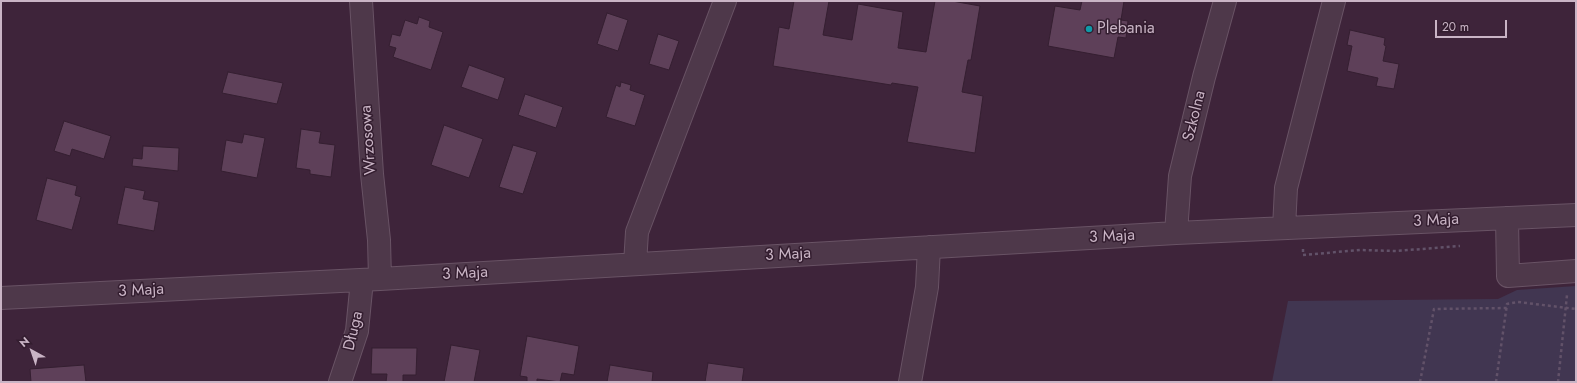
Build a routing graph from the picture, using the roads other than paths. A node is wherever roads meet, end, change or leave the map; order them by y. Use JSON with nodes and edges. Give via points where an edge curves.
{"nodes":[{"id":1,"x":361,"y":1,"type":"edge"},
{"id":2,"x":725,"y":1,"type":"edge"},
{"id":3,"x":1225,"y":1,"type":"edge"},
{"id":4,"x":1334,"y":1,"type":"edge"},
{"id":5,"x":1576,"y":215,"type":"edge"},
{"id":6,"x":1507,"y":218,"type":"junction"},
{"id":7,"x":1284,"y":228,"type":"junction"},
{"id":8,"x":1176,"y":233,"type":"junction"},
{"id":9,"x":929,"y":247,"type":"junction"},
{"id":10,"x":635,"y":264,"type":"junction"},
{"id":11,"x":1572,"y":271,"type":"edge"},
{"id":12,"x":371,"y":279,"type":"junction"},
{"id":13,"x":1,"y":298,"type":"edge"},
{"id":14,"x":340,"y":382,"type":"edge"},
{"id":15,"x":910,"y":382,"type":"edge"}],
"edges":[{"from":1,"to":12,"type":"street","name":"Wrzosowa","via":[[371,167],[379,240]]},
{"from":2,"to":10,"type":"street","via":[[637,232]]},
{"from":3,"to":8,"type":"street","name":"Szkolna","via":[[1180,176]]},
{"from":4,"to":7,"type":"street","via":[[1286,188]]},
{"from":5,"to":6,"type":"street","name":"3 Maja"},
{"from":6,"to":7,"type":"street","name":"3 Maja"},
{"from":6,"to":11,"type":"street","via":[[1508,276]]},
{"from":7,"to":8,"type":"street","name":"3 Maja"},
{"from":8,"to":9,"type":"street","name":"3 Maja"},
{"from":9,"to":10,"type":"street","name":"3 Maja"},
{"from":9,"to":15,"type":"street","via":[[927,287]]},
{"from":10,"to":12,"type":"street","name":"3 Maja"},
{"from":12,"to":13,"type":"street","name":"3 Maja"},
{"from":12,"to":14,"type":"street","name":"Długa","via":[[358,331]]}]}
